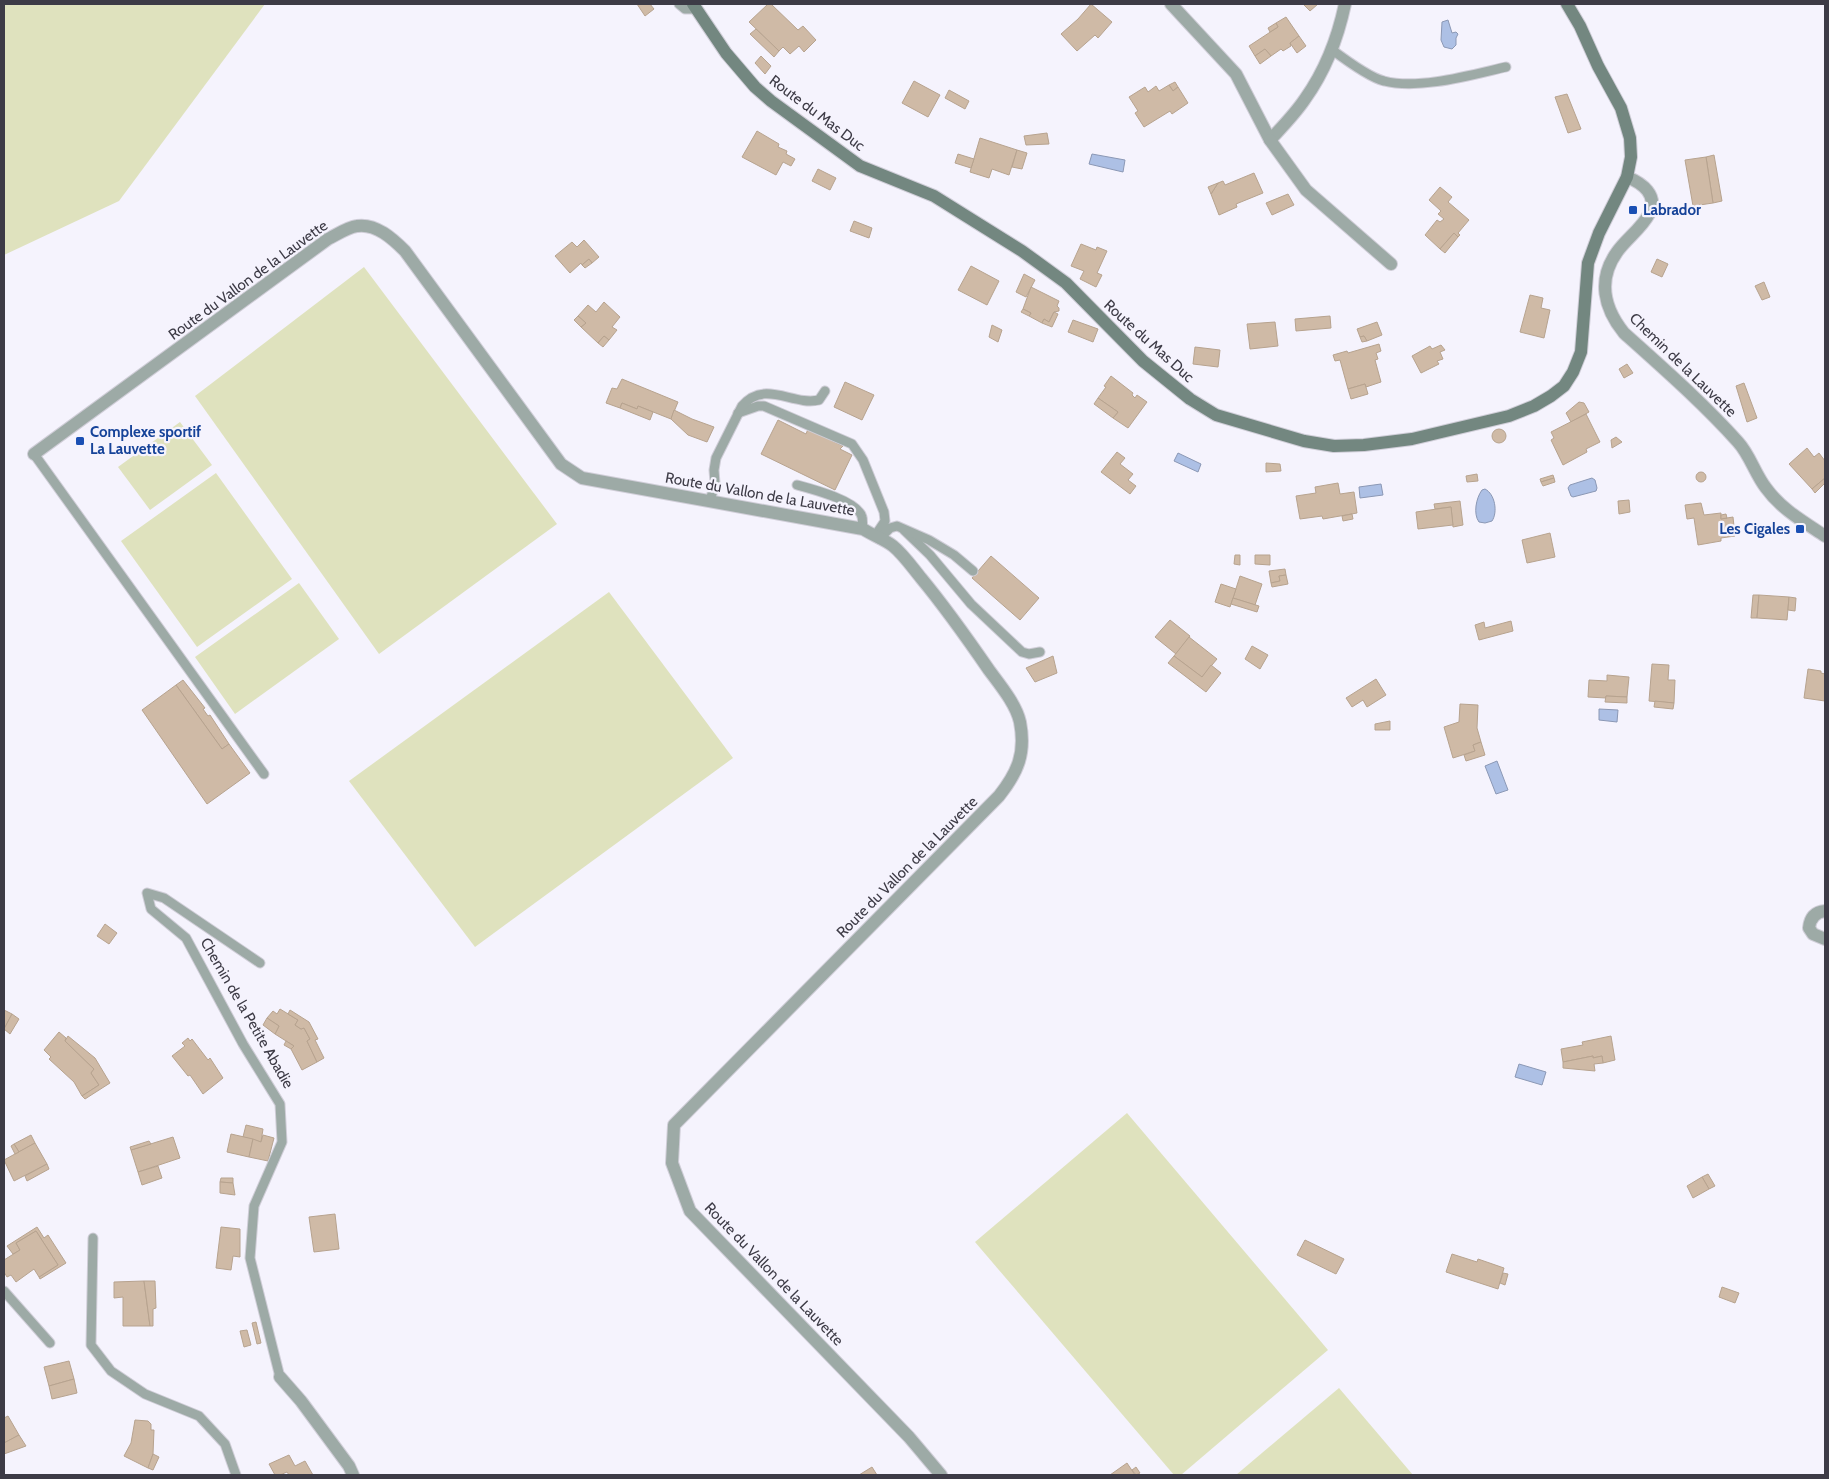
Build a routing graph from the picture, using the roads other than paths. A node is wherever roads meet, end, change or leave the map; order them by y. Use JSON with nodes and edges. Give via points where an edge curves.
{"nodes":[{"id":1,"x":679,"y":4,"type":"edge"},
{"id":2,"x":1171,"y":4,"type":"edge"},
{"id":3,"x":1345,"y":4,"type":"edge"},
{"id":4,"x":1567,"y":4,"type":"edge"},
{"id":5,"x":695,"y":6,"type":"edge"},
{"id":6,"x":1331,"y":49,"type":"junction"},
{"id":7,"x":1506,"y":67,"type":"dead end"},
{"id":8,"x":1270,"y":140,"type":"junction"},
{"id":9,"x":1627,"y":177,"type":"junction"},
{"id":10,"x":1391,"y":264,"type":"dead end"},
{"id":11,"x":825,"y":391,"type":"dead end"},
{"id":12,"x":738,"y":413,"type":"junction"},
{"id":13,"x":34,"y":454,"type":"joint"},
{"id":14,"x":798,"y":485,"type":"dead end"},
{"id":15,"x":710,"y":501,"type":"junction"},
{"id":16,"x":863,"y":529,"type":"junction"},
{"id":17,"x":904,"y":530,"type":"junction"},
{"id":18,"x":1825,"y":536,"type":"edge"},
{"id":19,"x":877,"y":538,"type":"junction"},
{"id":20,"x":973,"y":571,"type":"dead end"},
{"id":21,"x":1040,"y":652,"type":"dead end"},
{"id":22,"x":264,"y":774,"type":"dead end"},
{"id":23,"x":1825,"y":911,"type":"edge"},
{"id":24,"x":1825,"y":939,"type":"edge"},
{"id":25,"x":260,"y":963,"type":"dead end"},
{"id":26,"x":93,"y":1238,"type":"dead end"},
{"id":27,"x":4,"y":1291,"type":"edge"},
{"id":28,"x":50,"y":1343,"type":"dead end"},
{"id":29,"x":280,"y":1377,"type":"joint"},
{"id":30,"x":236,"y":1475,"type":"edge"},
{"id":31,"x":353,"y":1475,"type":"edge"},
{"id":32,"x":941,"y":1475,"type":"edge"}],
"edges":[{"from":1,"to":5,"type":"lane","via":[[686,9]]},
{"from":2,"to":8,"type":"street","via":[[1236,74]]},
{"from":3,"to":6,"type":"street"},
{"from":4,"to":9,"type":"street","name":"Route du Mas Duc","via":[[1621,108],[1630,138]]},
{"from":5,"to":9,"type":"street","name":"Route du Mas Duc","via":[[726,53],[755,87],[860,166],[934,196],[1022,251],[1066,284],[1143,361],[1190,399],[1216,415],[1304,441],[1334,446],[1412,439],[1508,416],[1534,406],[1564,386],[1581,352],[1588,263]]},
{"from":6,"to":7,"type":"lane","via":[[1383,81],[1417,84]]},
{"from":6,"to":8,"type":"street","via":[[1306,99]]},
{"from":8,"to":10,"type":"street","via":[[1306,190]]},
{"from":9,"to":18,"type":"street","name":"Chemin de la Lauvette","via":[[1645,187],[1652,197],[1652,205],[1649,214],[1617,252],[1610,266],[1605,290],[1613,319],[1716,418],[1741,446],[1778,502]]},
{"from":11,"to":12,"type":"lane","via":[[819,400],[812,402],[775,393],[757,395],[747,400]]},
{"from":12,"to":15,"type":"lane","via":[[716,458],[716,483]]},
{"from":12,"to":19,"type":"lane","via":[[764,406],[852,444],[884,512],[885,521]]},
{"from":13,"to":15,"type":"street","name":"Route du Vallon de la Lauvette","via":[[328,239],[357,226],[374,228],[391,237],[405,251],[561,464],[582,478]]},
{"from":13,"to":22,"type":"lane"},
{"from":14,"to":16,"type":"lane","via":[[837,497],[859,512]]},
{"from":15,"to":16,"type":"street","name":"Route du Vallon de la Lauvette"},
{"from":16,"to":19,"type":"street","name":"Route du Vallon de la Lauvette"},
{"from":17,"to":19,"type":"lane","via":[[897,526],[890,528]]},
{"from":17,"to":20,"type":"lane","via":[[954,554]]},
{"from":17,"to":21,"type":"lane","via":[[971,604],[1022,652]]},
{"from":19,"to":32,"type":"street","name":"Route du Vallon de la Lauvette","via":[[893,546],[915,571],[1000,684],[1019,720],[1022,756],[1012,780],[1000,796],[674,1125],[672,1163],[690,1211],[909,1437]]},
{"from":23,"to":24,"type":"street","via":[[1814,914],[1808,928]]},
{"from":25,"to":29,"type":"lane","name":"Chemin de la Petite Abadie","via":[[164,898],[147,893],[151,909],[186,938],[243,1044],[280,1104],[282,1142],[254,1206],[250,1258]]},
{"from":26,"to":30,"type":"lane","via":[[91,1345],[111,1371],[145,1394],[199,1416],[225,1444]]},
{"from":27,"to":28,"type":"lane"},
{"from":29,"to":31,"type":"street","name":"Chemin de la Petite Abadie","via":[[301,1401]]}]}
